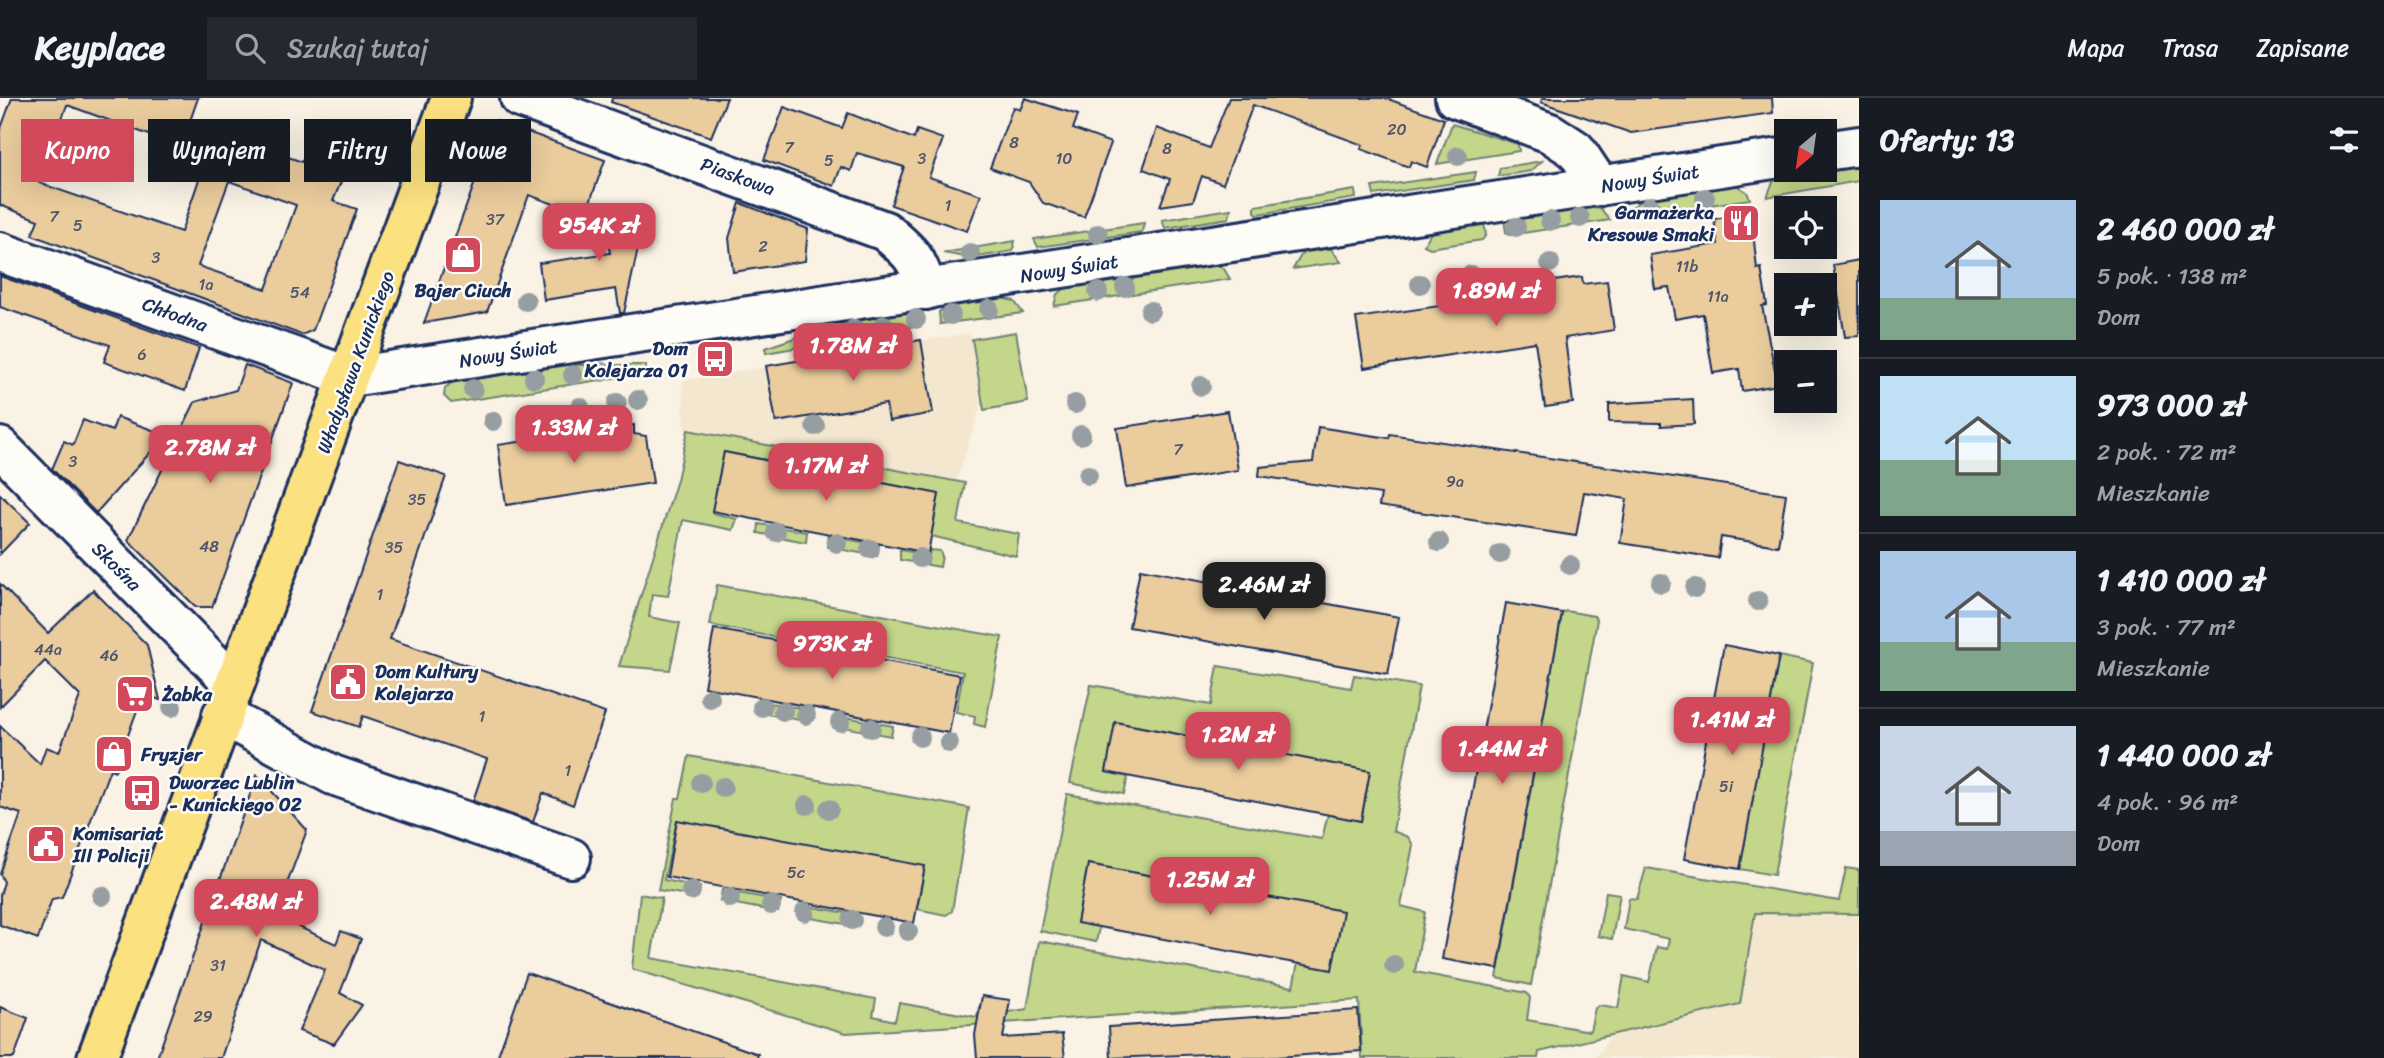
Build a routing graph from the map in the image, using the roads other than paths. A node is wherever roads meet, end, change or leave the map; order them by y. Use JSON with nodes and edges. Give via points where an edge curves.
{"nodes":[{"id":1,"x":451,"y":98,"type":"edge"},
{"id":2,"x":520,"y":98,"type":"edge"},
{"id":3,"x":1455,"y":98,"type":"edge"},
{"id":4,"x":1859,"y":146,"type":"edge"},
{"id":5,"x":1838,"y":149,"type":"edge"},
{"id":6,"x":1774,"y":159,"type":"edge"},
{"id":7,"x":1600,"y":186,"type":"junction"},
{"id":8,"x":0,"y":252,"type":"edge"},
{"id":9,"x":926,"y":290,"type":"junction"},
{"id":10,"x":350,"y":377,"type":"junction"},
{"id":11,"x":0,"y":447,"type":"edge"},
{"id":12,"x":228,"y":699,"type":"junction"},
{"id":13,"x":572,"y":858,"type":"dead end"},
{"id":14,"x":97,"y":1058,"type":"edge"}],
"edges":[{"from":1,"to":10,"type":"main road","name":"Władysława Kunickiego"},
{"from":2,"to":9,"type":"street","name":"Piaskowa","via":[[885,231],[911,252]]},
{"from":3,"to":7,"type":"street","via":[[1550,133],[1576,150]]},
{"from":4,"to":5,"type":"street"},
{"from":6,"to":7,"type":"street","name":"Nowy Świat"},
{"from":7,"to":9,"type":"street","name":"Nowy Świat"},
{"from":8,"to":10,"type":"street","name":"Chłodna"},
{"from":9,"to":10,"type":"street","name":"Nowy Świat"},
{"from":10,"to":12,"type":"main road","name":"Władysława Kunickiego"},
{"from":11,"to":12,"type":"street","name":"Skośna"},
{"from":12,"to":13,"type":"street","name":"Skośna","via":[[332,775]]},
{"from":12,"to":14,"type":"main road","name":"Władysława Kunickiego"}]}
